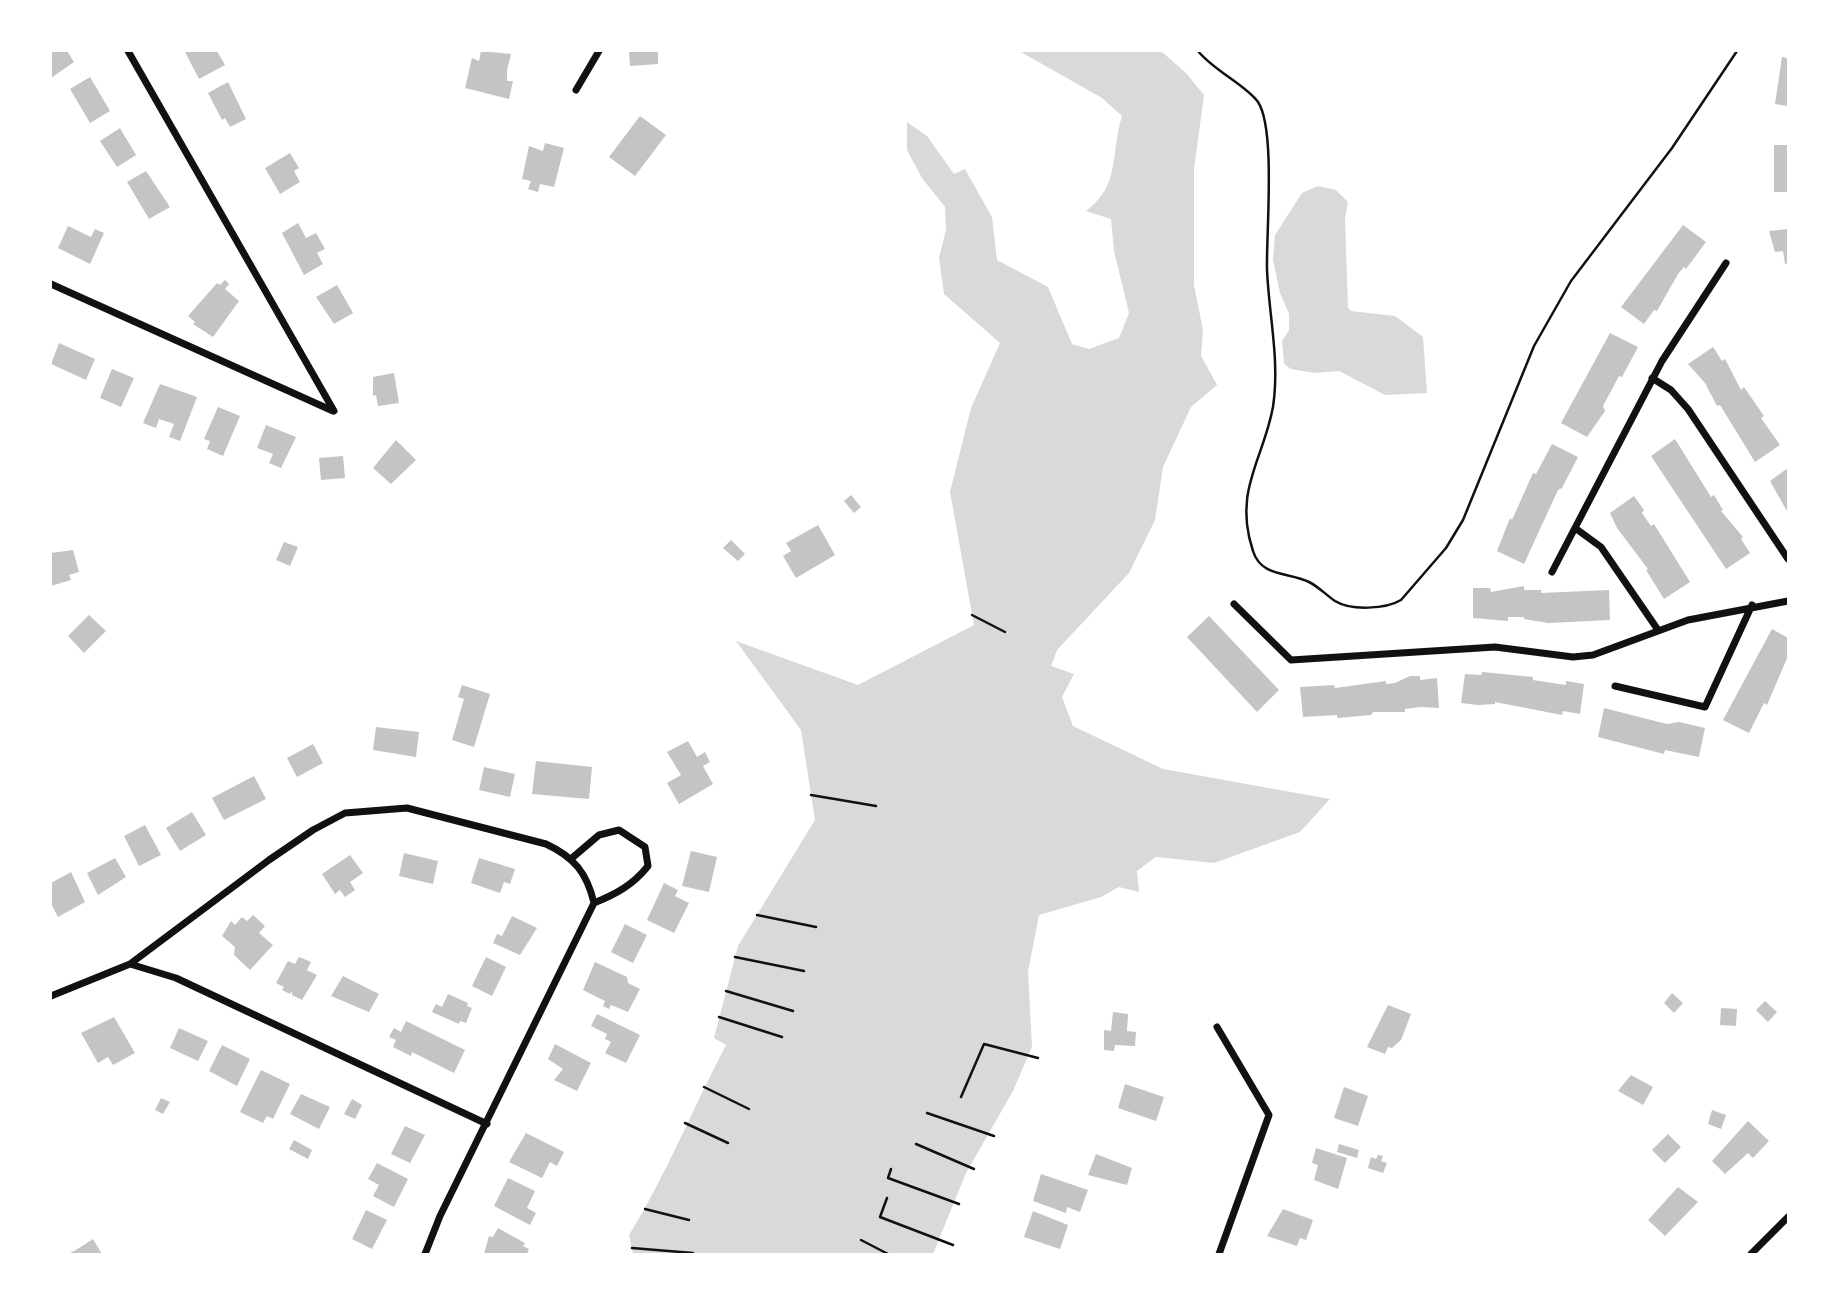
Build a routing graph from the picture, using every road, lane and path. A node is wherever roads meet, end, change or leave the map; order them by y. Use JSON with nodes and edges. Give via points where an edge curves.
{"nodes":[{"id":1,"x":128,"y":51,"type":"edge"},
{"id":2,"x":599,"y":51,"type":"edge"},
{"id":3,"x":1198,"y":51,"type":"edge"},
{"id":4,"x":1737,"y":51,"type":"edge"},
{"id":5,"x":576,"y":90,"type":"dead end"},
{"id":6,"x":1726,"y":263,"type":"dead end"},
{"id":7,"x":51,"y":284,"type":"edge"},
{"id":8,"x":1652,"y":378,"type":"junction"},
{"id":9,"x":1574,"y":528,"type":"junction"},
{"id":10,"x":1788,"y":559,"type":"edge"},
{"id":11,"x":1552,"y":572,"type":"dead end"},
{"id":12,"x":1788,"y":601,"type":"edge"},
{"id":13,"x":1234,"y":604,"type":"dead end"},
{"id":14,"x":1752,"y":605,"type":"junction"},
{"id":15,"x":972,"y":615,"type":"dead end"},
{"id":16,"x":1658,"y":630,"type":"junction"},
{"id":17,"x":1005,"y":632,"type":"dead end"},
{"id":18,"x":1615,"y":686,"type":"dead end"},
{"id":19,"x":811,"y":795,"type":"dead end"},
{"id":20,"x":876,"y":806,"type":"dead end"},
{"id":21,"x":572,"y":858,"type":"junction"},
{"id":22,"x":594,"y":903,"type":"junction"},
{"id":23,"x":757,"y":915,"type":"dead end"},
{"id":24,"x":816,"y":927,"type":"dead end"},
{"id":25,"x":735,"y":957,"type":"dead end"},
{"id":26,"x":130,"y":964,"type":"junction"},
{"id":27,"x":804,"y":971,"type":"dead end"},
{"id":28,"x":726,"y":991,"type":"dead end"},
{"id":29,"x":51,"y":996,"type":"edge"},
{"id":30,"x":793,"y":1011,"type":"dead end"},
{"id":31,"x":719,"y":1017,"type":"dead end"},
{"id":32,"x":1217,"y":1027,"type":"dead end"},
{"id":33,"x":782,"y":1037,"type":"dead end"},
{"id":34,"x":1038,"y":1058,"type":"dead end"},
{"id":35,"x":704,"y":1087,"type":"dead end"},
{"id":36,"x":961,"y":1097,"type":"dead end"},
{"id":37,"x":749,"y":1108,"type":"dead end"},
{"id":38,"x":926,"y":1113,"type":"dead end"},
{"id":39,"x":685,"y":1123,"type":"dead end"},
{"id":40,"x":487,"y":1124,"type":"junction"},
{"id":41,"x":994,"y":1136,"type":"dead end"},
{"id":42,"x":728,"y":1143,"type":"dead end"},
{"id":43,"x":916,"y":1144,"type":"dead end"},
{"id":44,"x":891,"y":1169,"type":"dead end"},
{"id":45,"x":974,"y":1169,"type":"dead end"},
{"id":46,"x":887,"y":1198,"type":"dead end"},
{"id":47,"x":959,"y":1204,"type":"dead end"},
{"id":48,"x":645,"y":1209,"type":"dead end"},
{"id":49,"x":1788,"y":1217,"type":"edge"},
{"id":50,"x":688,"y":1220,"type":"dead end"},
{"id":51,"x":861,"y":1240,"type":"dead end"},
{"id":52,"x":953,"y":1245,"type":"dead end"},
{"id":53,"x":632,"y":1248,"type":"dead end"},
{"id":54,"x":693,"y":1253,"type":"edge"},
{"id":55,"x":425,"y":1254,"type":"edge"},
{"id":56,"x":888,"y":1254,"type":"edge"},
{"id":57,"x":1219,"y":1254,"type":"edge"},
{"id":58,"x":1751,"y":1254,"type":"edge"}],
"edges":[{"from":1,"to":7,"type":"street","via":[[334,411]]},
{"from":2,"to":5,"type":"street"},
{"from":3,"to":4,"type":"path","via":[[1214,69],[1257,100],[1265,138],[1275,386],[1269,427],[1247,488],[1252,549],[1267,570],[1308,581],[1336,601],[1378,606],[1401,600],[1446,548],[1483,475],[1534,346],[1572,281],[1672,148]]},
{"from":6,"to":8,"type":"street"},
{"from":8,"to":9,"type":"street"},
{"from":8,"to":10,"type":"street","via":[[1688,409]]},
{"from":9,"to":11,"type":"street"},
{"from":9,"to":16,"type":"street","via":[[1601,547]]},
{"from":12,"to":14,"type":"street"},
{"from":13,"to":16,"type":"street","via":[[1291,660],[1495,647],[1583,656]]},
{"from":14,"to":16,"type":"street"},
{"from":14,"to":18,"type":"street","via":[[1705,707]]},
{"from":15,"to":17,"type":"path"},
{"from":19,"to":20,"type":"path"},
{"from":21,"to":22,"type":"street","via":[[587,879]]},
{"from":21,"to":22,"type":"street","via":[[599,835],[619,830],[646,847],[648,866],[640,876],[622,891]]},
{"from":21,"to":26,"type":"street","via":[[546,844],[407,808],[345,813],[269,860]]},
{"from":22,"to":40,"type":"street"},
{"from":23,"to":24,"type":"path"},
{"from":25,"to":27,"type":"path"},
{"from":26,"to":29,"type":"street"},
{"from":26,"to":40,"type":"street","via":[[176,978]]},
{"from":28,"to":30,"type":"path"},
{"from":31,"to":33,"type":"path"},
{"from":32,"to":57,"type":"street","via":[[1269,1115]]},
{"from":34,"to":36,"type":"path","via":[[984,1044]]},
{"from":35,"to":37,"type":"path"},
{"from":38,"to":41,"type":"path"},
{"from":39,"to":42,"type":"path"},
{"from":40,"to":55,"type":"street"},
{"from":43,"to":45,"type":"path"},
{"from":44,"to":47,"type":"path","via":[[888,1178]]},
{"from":46,"to":52,"type":"path","via":[[880,1217]]},
{"from":48,"to":50,"type":"path"},
{"from":49,"to":58,"type":"street"},
{"from":51,"to":56,"type":"path"},
{"from":53,"to":54,"type":"path"}]}
